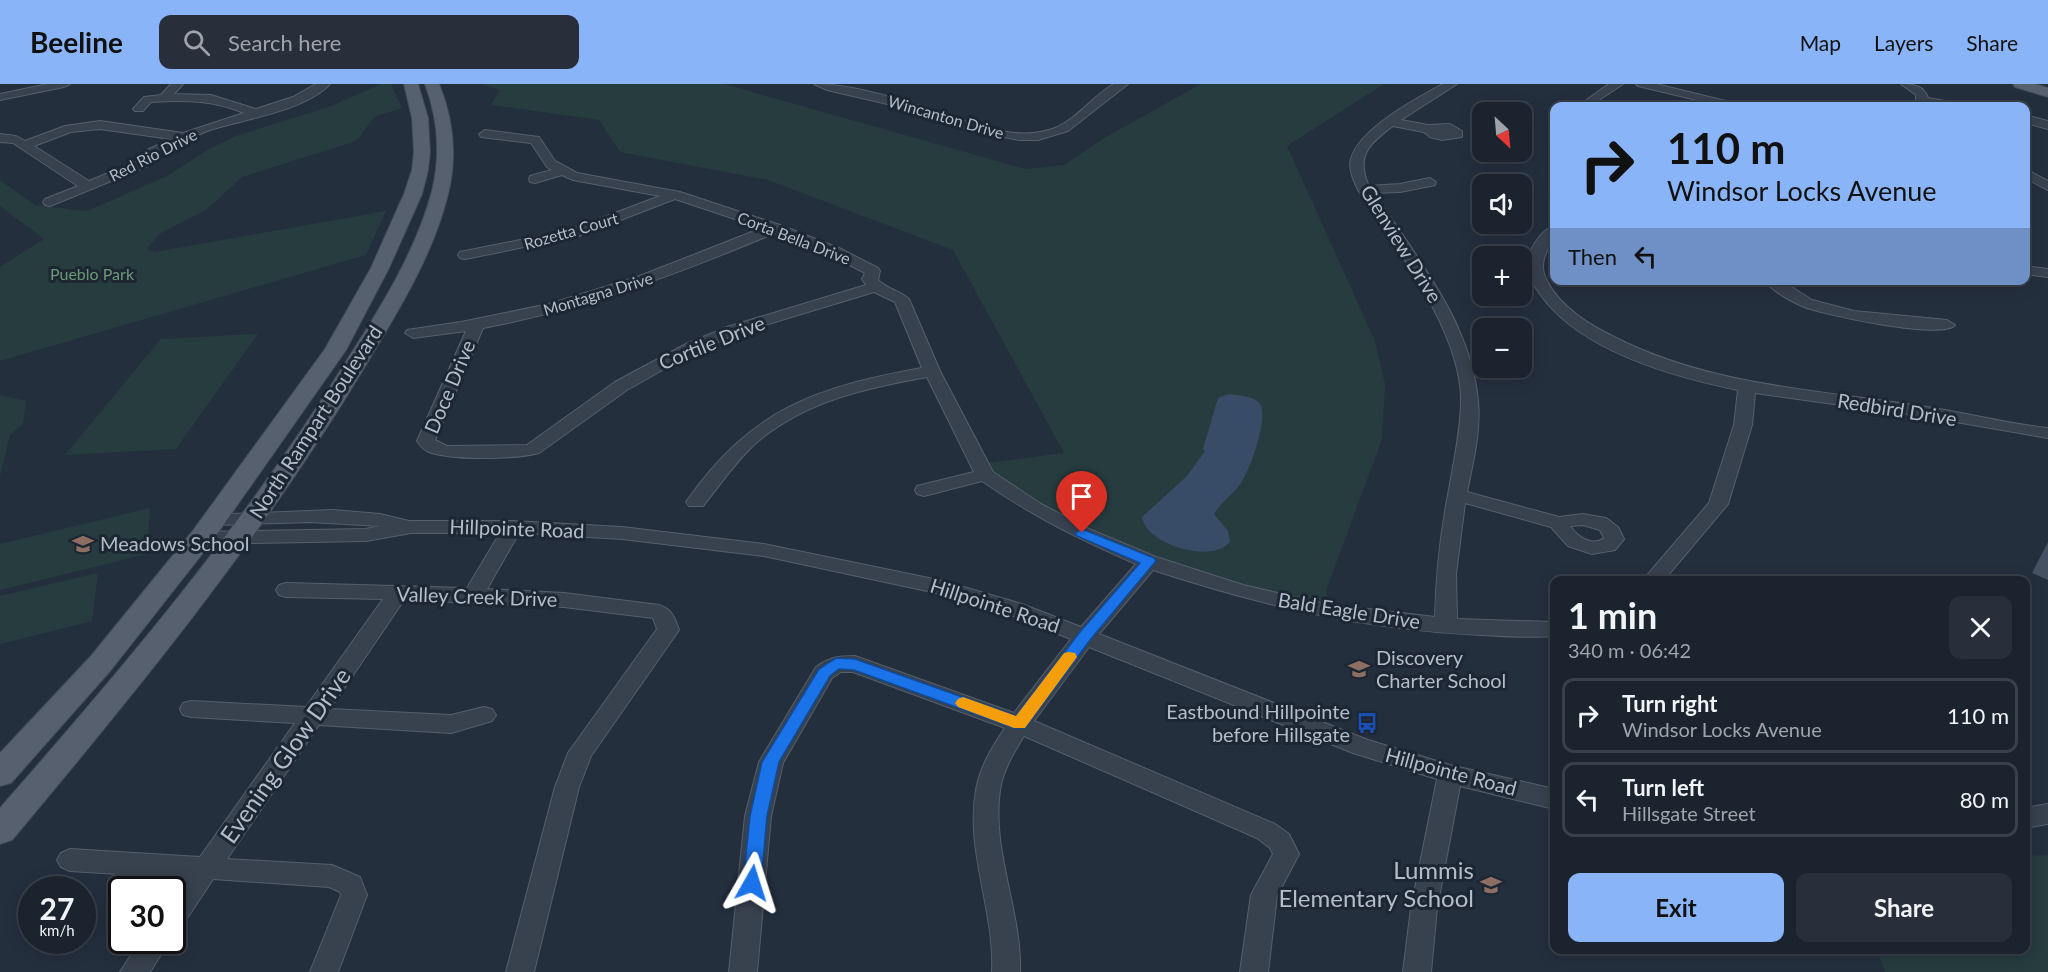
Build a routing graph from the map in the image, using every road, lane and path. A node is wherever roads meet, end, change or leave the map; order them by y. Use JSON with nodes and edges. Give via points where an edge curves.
{"nodes":[{"id":1,"x":64,"y":84,"type":"edge"},
{"id":2,"x":177,"y":84,"type":"edge"},
{"id":3,"x":324,"y":84,"type":"edge"},
{"id":4,"x":411,"y":84,"type":"edge"},
{"id":5,"x":820,"y":84,"type":"edge"},
{"id":6,"x":1122,"y":84,"type":"edge"},
{"id":7,"x":1451,"y":84,"type":"edge"},
{"id":8,"x":1617,"y":84,"type":"edge"},
{"id":9,"x":1642,"y":84,"type":"edge"},
{"id":10,"x":1907,"y":84,"type":"edge"},
{"id":11,"x":2020,"y":84,"type":"edge"},
{"id":12,"x":2038,"y":84,"type":"edge"},
{"id":13,"x":838,"y":86,"type":"edge"},
{"id":14,"x":2048,"y":87,"type":"edge"},
{"id":15,"x":2048,"y":93,"type":"edge"},
{"id":16,"x":437,"y":96,"type":"edge"},
{"id":17,"x":0,"y":98,"type":"edge"},
{"id":18,"x":165,"y":98,"type":"junction"},
{"id":19,"x":1589,"y":102,"type":"edge"},
{"id":20,"x":1717,"y":102,"type":"edge"},
{"id":21,"x":1922,"y":102,"type":"edge"},
{"id":22,"x":139,"y":109,"type":"dead end"},
{"id":23,"x":255,"y":113,"type":"junction"},
{"id":24,"x":2030,"y":120,"type":"edge"},
{"id":25,"x":1392,"y":122,"type":"junction"},
{"id":26,"x":2048,"y":125,"type":"edge"},
{"id":27,"x":1428,"y":129,"type":"dead end"},
{"id":28,"x":485,"y":134,"type":"dead end"},
{"id":29,"x":186,"y":137,"type":"junction"},
{"id":30,"x":0,"y":138,"type":"edge"},
{"id":31,"x":25,"y":145,"type":"junction"},
{"id":32,"x":444,"y":167,"type":"junction"},
{"id":33,"x":420,"y":170,"type":"junction"},
{"id":34,"x":561,"y":171,"type":"junction"},
{"id":35,"x":2030,"y":176,"type":"edge"},
{"id":36,"x":535,"y":179,"type":"dead end"},
{"id":37,"x":1430,"y":182,"type":"dead end"},
{"id":38,"x":88,"y":186,"type":"junction"},
{"id":39,"x":2048,"y":186,"type":"edge"},
{"id":40,"x":1365,"y":190,"type":"junction"},
{"id":41,"x":675,"y":195,"type":"junction"},
{"id":42,"x":50,"y":202,"type":"dead end"},
{"id":43,"x":775,"y":228,"type":"junction"},
{"id":44,"x":1550,"y":234,"type":"edge"},
{"id":45,"x":465,"y":255,"type":"dead end"},
{"id":46,"x":2030,"y":271,"type":"edge"},
{"id":47,"x":2048,"y":273,"type":"edge"},
{"id":48,"x":1778,"y":285,"type":"edge"},
{"id":49,"x":875,"y":287,"type":"junction"},
{"id":50,"x":476,"y":325,"type":"junction"},
{"id":51,"x":1947,"y":325,"type":"dead end"},
{"id":52,"x":413,"y":333,"type":"dead end"},
{"id":53,"x":932,"y":371,"type":"junction"},
{"id":54,"x":1746,"y":388,"type":"junction"},
{"id":55,"x":2048,"y":434,"type":"edge"},
{"id":56,"x":432,"y":447,"type":"joint"},
{"id":57,"x":985,"y":475,"type":"junction"},
{"id":58,"x":924,"y":490,"type":"dead end"},
{"id":59,"x":1457,"y":495,"type":"junction"},
{"id":60,"x":696,"y":502,"type":"dead end"},
{"id":61,"x":1559,"y":523,"type":"dead end"},
{"id":62,"x":227,"y":528,"type":"junction"},
{"id":63,"x":513,"y":528,"type":"junction"},
{"id":64,"x":1149,"y":561,"type":"junction"},
{"id":65,"x":1656,"y":576,"type":"edge"},
{"id":66,"x":286,"y":590,"type":"dead end"},
{"id":67,"x":398,"y":593,"type":"junction"},
{"id":68,"x":473,"y":595,"type":"junction"},
{"id":69,"x":1446,"y":626,"type":"junction"},
{"id":70,"x":1550,"y":629,"type":"edge"},
{"id":71,"x":1085,"y":636,"type":"junction"},
{"id":72,"x":191,"y":709,"type":"dead end"},
{"id":73,"x":484,"y":715,"type":"dead end"},
{"id":74,"x":314,"y":716,"type":"junction"},
{"id":75,"x":1019,"y":723,"type":"junction"},
{"id":76,"x":0,"y":774,"type":"edge"},
{"id":77,"x":1450,"y":774,"type":"junction"},
{"id":78,"x":1550,"y":798,"type":"edge"},
{"id":79,"x":2048,"y":814,"type":"edge"},
{"id":80,"x":2030,"y":817,"type":"edge"},
{"id":81,"x":0,"y":831,"type":"edge"},
{"id":82,"x":70,"y":860,"type":"dead end"},
{"id":83,"x":208,"y":869,"type":"junction"},
{"id":84,"x":186,"y":899,"type":"edge"},
{"id":85,"x":147,"y":954,"type":"edge"},
{"id":86,"x":134,"y":972,"type":"edge"},
{"id":87,"x":324,"y":972,"type":"edge"},
{"id":88,"x":520,"y":972,"type":"edge"},
{"id":89,"x":743,"y":972,"type":"edge"},
{"id":90,"x":1006,"y":972,"type":"edge"},
{"id":91,"x":1254,"y":972,"type":"edge"},
{"id":92,"x":1418,"y":972,"type":"edge"}],
"edges":[{"from":1,"to":17,"type":"street"},
{"from":2,"to":18,"type":"street"},
{"from":3,"to":23,"type":"street","name":"Red Rio Drive","via":[[294,101]]},
{"from":4,"to":33,"type":"main road","name":"North Rampart Boulevard","via":[[418,105]]},
{"from":5,"to":13,"type":"street","name":"Wincanton Drive"},
{"from":6,"to":13,"type":"street","name":"Wincanton Drive","via":[[1098,98],[1066,128],[1038,136],[1007,135]]},
{"from":7,"to":25,"type":"street","name":"Glenview Drive"},
{"from":8,"to":19,"type":"street"},
{"from":9,"to":20,"type":"street"},
{"from":10,"to":21,"type":"street","via":[[1921,94]]},
{"from":11,"to":15,"type":"main road"},
{"from":12,"to":14,"type":"main road"},
{"from":16,"to":32,"type":"main road","name":"North Rampart Boulevard","via":[[445,131]]},
{"from":18,"to":22,"type":"street","via":[[148,99]]},
{"from":18,"to":23,"type":"street","via":[[205,96]]},
{"from":23,"to":29,"type":"street","name":"Red Rio Drive"},
{"from":24,"to":26,"type":"street"},
{"from":25,"to":27,"type":"street"},
{"from":25,"to":40,"type":"street","name":"Glenview Drive","via":[[1364,145],[1357,158],[1357,173]]},
{"from":28,"to":34,"type":"street","name":"Corta Bella Drive","via":[[535,140],[551,164]]},
{"from":29,"to":31,"type":"street","via":[[100,125],[69,129]]},
{"from":29,"to":38,"type":"street","name":"Red Rio Drive","via":[[151,153],[148,156],[152,158],[144,163]]},
{"from":30,"to":31,"type":"street"},
{"from":31,"to":38,"type":"street"},
{"from":32,"to":33,"type":"main road"},
{"from":32,"to":62,"type":"main road","name":"North Rampart Boulevard","via":[[424,237],[399,291],[315,431]]},
{"from":33,"to":62,"type":"main road","name":"North Rampart Boulevard","via":[[380,268]]},
{"from":34,"to":36,"type":"street"},
{"from":34,"to":41,"type":"street","name":"Corta Bella Drive","via":[[587,180]]},
{"from":35,"to":39,"type":"street"},
{"from":37,"to":40,"type":"street"},
{"from":38,"to":42,"type":"street","name":"Red Rio Drive"},
{"from":40,"to":59,"type":"street","name":"Glenview Drive","via":[[1436,297],[1465,365],[1470,403]]},
{"from":41,"to":43,"type":"street","name":"Corta Bella Drive"},
{"from":41,"to":45,"type":"street","name":"Rozetta Court","via":[[574,233]]},
{"from":43,"to":49,"type":"street","name":"Corta Bella Drive","via":[[862,264],[873,271],[869,279]]},
{"from":43,"to":50,"type":"street","name":"Montagna Drive","via":[[622,289]]},
{"from":44,"to":54,"type":"street","name":"Redbird Drive","via":[[1541,242],[1534,261],[1538,281],[1552,301],[1579,324],[1616,346],[1665,366]]},
{"from":46,"to":47,"type":"street"},
{"from":48,"to":51,"type":"street","via":[[1794,297],[1828,310]]},
{"from":49,"to":53,"type":"street","via":[[886,296],[901,299]]},
{"from":49,"to":56,"type":"street","name":"Cortile Drive","via":[[733,330],[692,347],[621,386],[533,449],[447,451]]},
{"from":50,"to":52,"type":"street","name":"Montagna Drive"},
{"from":50,"to":56,"type":"street","name":"Doce Drive","via":[[426,441]]},
{"from":53,"to":57,"type":"street"},
{"from":53,"to":60,"type":"street","via":[[850,387],[791,410],[748,441]]},
{"from":54,"to":55,"type":"street","name":"Redbird Drive"},
{"from":54,"to":65,"type":"street","via":[[1743,425],[1718,504]]},
{"from":57,"to":58,"type":"street"},
{"from":57,"to":64,"type":"street","via":[[1034,508]]},
{"from":59,"to":61,"type":"street"},
{"from":59,"to":69,"type":"street","name":"Glenview Drive","via":[[1446,574]]},
{"from":62,"to":63,"type":"street","name":"Hillpointe Road","via":[[366,535],[411,527]]},
{"from":62,"to":76,"type":"main road","name":"North Rampart Boulevard"},
{"from":62,"to":81,"type":"main road","name":"North Rampart Boulevard","via":[[73,746]]},
{"from":63,"to":68,"type":"street"},
{"from":63,"to":71,"type":"street","name":"Hillpointe Road","via":[[622,533],[764,550],[943,588],[1015,609]]},
{"from":64,"to":69,"type":"street","name":"Bald Eagle Drive","via":[[1239,591],[1326,611]]},
{"from":64,"to":71,"type":"street"},
{"from":66,"to":67,"type":"street","name":"Valley Creek Drive"},
{"from":67,"to":68,"type":"street","name":"Valley Creek Drive"},
{"from":67,"to":74,"type":"street","name":"Evening Glow Drive"},
{"from":68,"to":88,"type":"street","name":"Valley Creek Drive","via":[[564,600],[659,612],[668,630],[580,753],[567,787]]},
{"from":69,"to":70,"type":"street","name":"Bald Eagle Drive"},
{"from":71,"to":75,"type":"street"},
{"from":71,"to":77,"type":"street","name":"Hillpointe Road","via":[[1361,747]]},
{"from":72,"to":74,"type":"street"},
{"from":73,"to":74,"type":"street","via":[[451,724]]},
{"from":74,"to":83,"type":"street","name":"Evening Glow Drive"},
{"from":75,"to":89,"type":"street","via":[[855,664],[836,663],[824,673],[771,762],[758,816]]},
{"from":75,"to":90,"type":"street","via":[[999,756],[988,788],[985,822],[1007,948]]},
{"from":75,"to":91,"type":"street","via":[[1266,831],[1280,841],[1286,854],[1264,896]]},
{"from":77,"to":78,"type":"street","name":"Hillpointe Road"},
{"from":77,"to":92,"type":"street","via":[[1424,908]]},
{"from":79,"to":80,"type":"street"},
{"from":82,"to":83,"type":"street"},
{"from":83,"to":84,"type":"street","name":"Evening Glow Drive"},
{"from":83,"to":87,"type":"street","via":[[332,876],[351,885],[354,896]]},
{"from":85,"to":86,"type":"street"}]}
